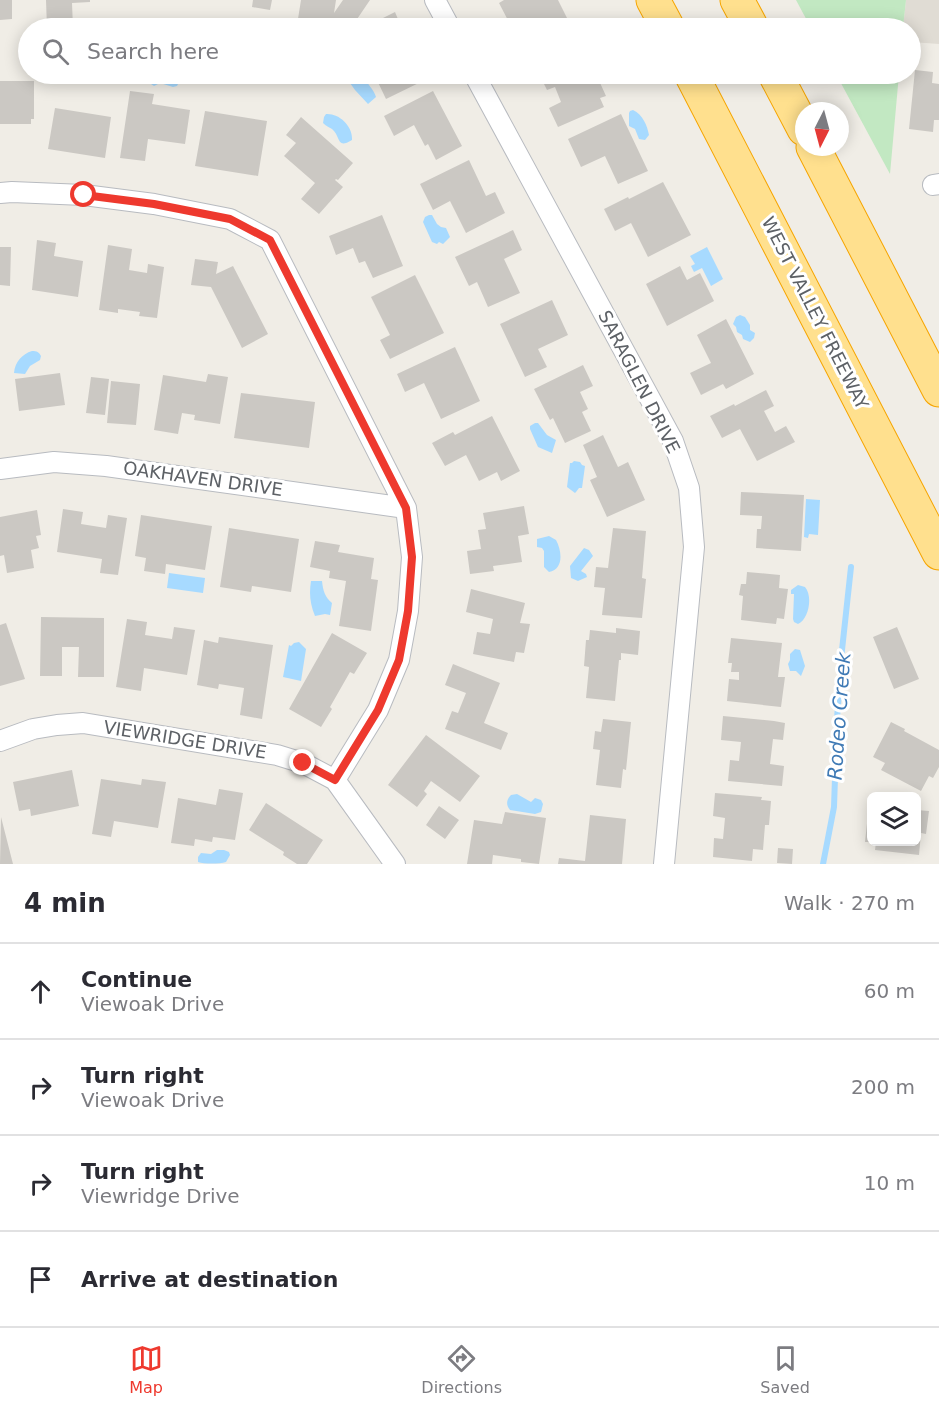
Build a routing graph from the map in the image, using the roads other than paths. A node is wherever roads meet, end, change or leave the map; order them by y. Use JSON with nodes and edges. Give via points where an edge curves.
{"nodes":[{"id":1,"x":435,"y":0,"type":"edge"},
{"id":2,"x":653,"y":0,"type":"edge"},
{"id":3,"x":738,"y":0,"type":"edge"},
{"id":4,"x":445,"y":18,"type":"edge"},
{"id":5,"x":663,"y":18,"type":"edge"},
{"id":6,"x":747,"y":18,"type":"edge"},
{"id":7,"x":479,"y":84,"type":"edge"},
{"id":8,"x":696,"y":84,"type":"edge"},
{"id":9,"x":781,"y":84,"type":"edge"},
{"id":10,"x":795,"y":111,"type":"edge"},
{"id":11,"x":818,"y":156,"type":"edge"},
{"id":12,"x":0,"y":193,"type":"edge"},
{"id":13,"x":939,"y":390,"type":"edge"},
{"id":14,"x":0,"y":469,"type":"edge"},
{"id":15,"x":406,"y":508,"type":"junction"},
{"id":16,"x":939,"y":554,"type":"edge"},
{"id":17,"x":0,"y":741,"type":"edge"},
{"id":18,"x":335,"y":780,"type":"junction"},
{"id":19,"x":395,"y":864,"type":"edge"},
{"id":20,"x":664,"y":864,"type":"edge"}],
"edges":[{"from":1,"to":4,"type":"street"},
{"from":2,"to":5,"type":"highway"},
{"from":3,"to":6,"type":"highway"},
{"from":7,"to":20,"type":"street","name":"SARAGLEN DRIVE","via":[[673,441],[689,488],[694,547]]},
{"from":8,"to":16,"type":"highway","name":"WEST VALLEY FREEWAY"},
{"from":9,"to":10,"type":"highway"},
{"from":11,"to":13,"type":"highway"},
{"from":12,"to":15,"type":"street","via":[[84,195],[154,204],[230,219],[270,240]]},
{"from":14,"to":15,"type":"street","name":"OAKHAVEN DRIVE","via":[[54,462],[106,466]]},
{"from":15,"to":18,"type":"street","via":[[412,557],[399,660],[378,710]]},
{"from":17,"to":18,"type":"street","name":"VIEWRIDGE DRIVE","via":[[33,729],[83,723],[276,755],[303,763]]},
{"from":18,"to":19,"type":"street","name":"VIEWRIDGE DRIVE"}]}
